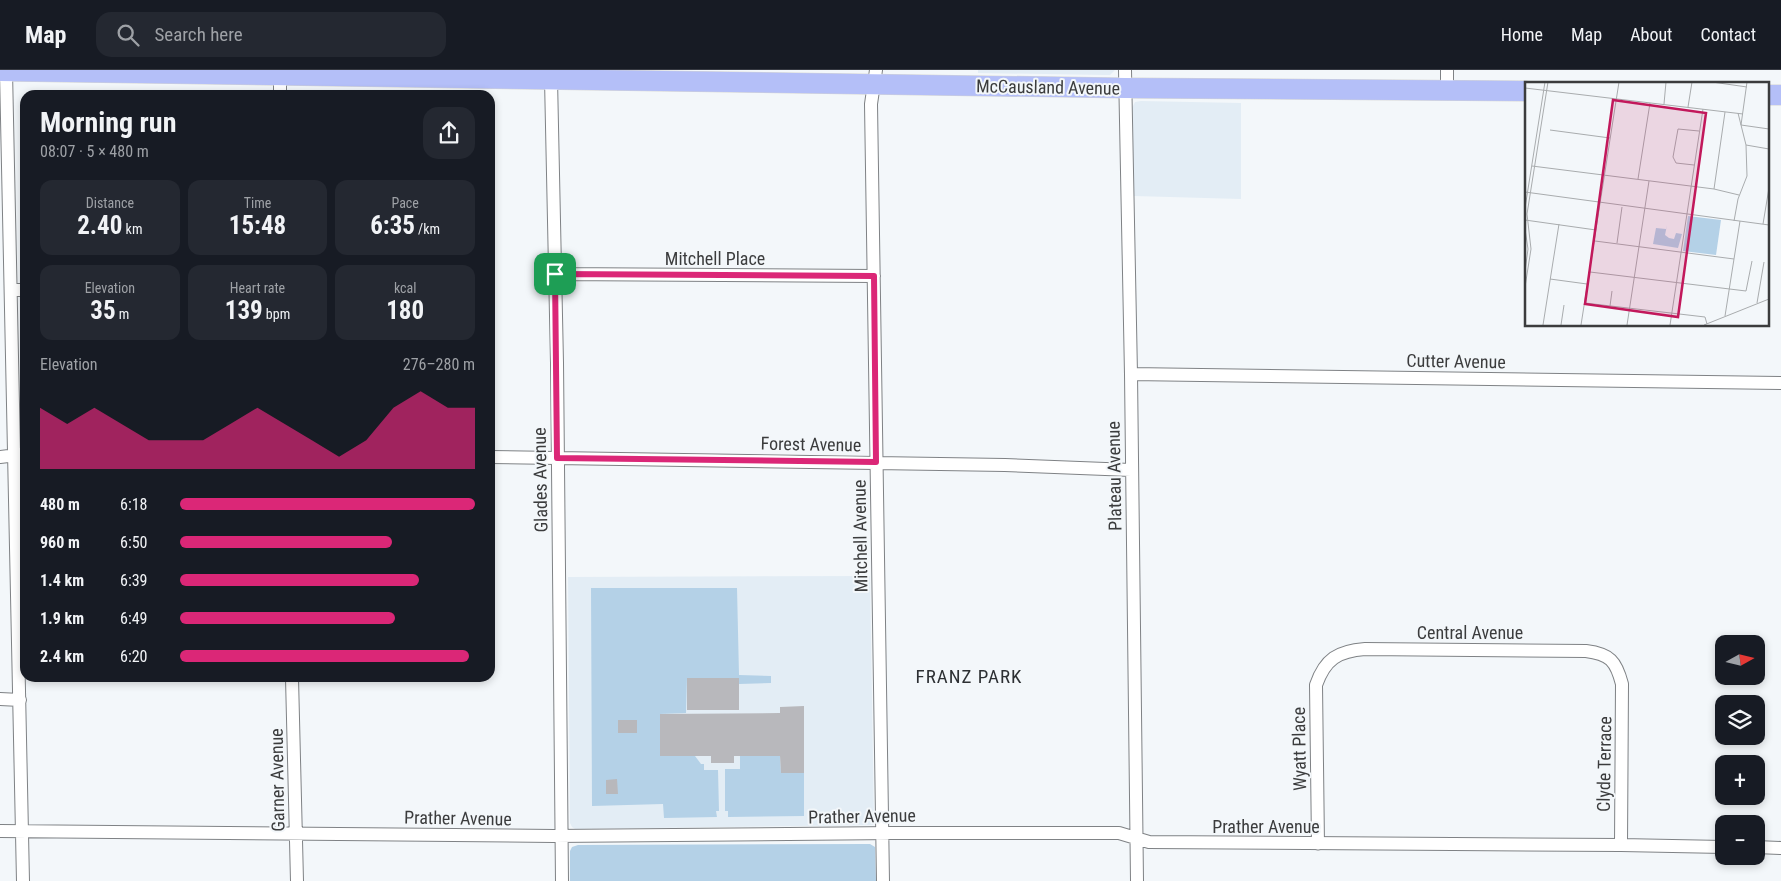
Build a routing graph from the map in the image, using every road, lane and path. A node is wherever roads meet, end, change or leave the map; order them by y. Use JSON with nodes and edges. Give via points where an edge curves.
{"nodes":[{"id":1,"x":1447,"y":70,"type":"edge"},
{"id":2,"x":3,"y":71,"type":"edge"},
{"id":3,"x":174,"y":72,"type":"edge"},
{"id":4,"x":647,"y":75,"type":"edge"},
{"id":5,"x":875,"y":77,"type":"edge"},
{"id":6,"x":289,"y":79,"type":"edge"},
{"id":7,"x":551,"y":79,"type":"junction"},
{"id":8,"x":1125,"y":79,"type":"edge"},
{"id":9,"x":1447,"y":90,"type":"junction"},
{"id":10,"x":1525,"y":92,"type":"edge"},
{"id":11,"x":1768,"y":95,"type":"edge"},
{"id":12,"x":1781,"y":95,"type":"edge"},
{"id":13,"x":555,"y":274,"type":"junction"},
{"id":14,"x":874,"y":276,"type":"junction"},
{"id":15,"x":11,"y":290,"type":"junction"},
{"id":16,"x":20,"y":290,"type":"edge"},
{"id":17,"x":1131,"y":374,"type":"junction"},
{"id":18,"x":1781,"y":383,"type":"edge"},
{"id":19,"x":20,"y":454,"type":"edge"},
{"id":20,"x":0,"y":457,"type":"edge"},
{"id":21,"x":495,"y":457,"type":"edge"},
{"id":22,"x":557,"y":458,"type":"junction"},
{"id":23,"x":876,"y":462,"type":"junction"},
{"id":24,"x":1131,"y":470,"type":"junction"},
{"id":25,"x":21,"y":682,"type":"edge"},
{"id":26,"x":292,"y":682,"type":"edge"},
{"id":27,"x":1622,"y":684,"type":"joint"},
{"id":28,"x":1316,"y":685,"type":"joint"},
{"id":29,"x":0,"y":700,"type":"edge"},
{"id":30,"x":20,"y":700,"type":"junction"},
{"id":31,"x":0,"y":830,"type":"edge"},
{"id":32,"x":22,"y":831,"type":"junction"},
{"id":33,"x":296,"y":833,"type":"junction"},
{"id":34,"x":882,"y":833,"type":"junction"},
{"id":35,"x":562,"y":836,"type":"junction"},
{"id":36,"x":1136,"y":838,"type":"junction"},
{"id":37,"x":1318,"y":844,"type":"junction"},
{"id":38,"x":1620,"y":845,"type":"junction"},
{"id":39,"x":1715,"y":847,"type":"edge"},
{"id":40,"x":1765,"y":847,"type":"edge"},
{"id":41,"x":1781,"y":848,"type":"edge"},
{"id":42,"x":23,"y":881,"type":"edge"},
{"id":43,"x":297,"y":881,"type":"edge"},
{"id":44,"x":562,"y":881,"type":"edge"},
{"id":45,"x":883,"y":881,"type":"edge"},
{"id":46,"x":1137,"y":881,"type":"edge"}],
"edges":[{"from":1,"to":9,"type":"street"},
{"from":2,"to":3,"type":"main road","name":"McCausland Avenue"},
{"from":2,"to":15,"type":"street"},
{"from":3,"to":6,"type":"main road","name":"McCausland Avenue"},
{"from":4,"to":5,"type":"main road","name":"McCausland Avenue"},
{"from":4,"to":7,"type":"main road","name":"McCausland Avenue"},
{"from":5,"to":8,"type":"main road","name":"McCausland Avenue"},
{"from":5,"to":14,"type":"street","name":"Mitchell Avenue","via":[[871,104]]},
{"from":6,"to":7,"type":"main road","name":"McCausland Avenue"},
{"from":7,"to":13,"type":"street","name":"Glades Avenue"},
{"from":8,"to":9,"type":"main road","name":"McCausland Avenue"},
{"from":8,"to":17,"type":"street","name":"Plateau Avenue"},
{"from":9,"to":10,"type":"main road","name":"McCausland Avenue"},
{"from":11,"to":12,"type":"main road"},
{"from":13,"to":14,"type":"street","name":"Mitchell Place"},
{"from":13,"to":22,"type":"street","name":"Glades Avenue"},
{"from":14,"to":23,"type":"street","name":"Mitchell Avenue"},
{"from":15,"to":16,"type":"street"},
{"from":15,"to":19,"type":"street"},
{"from":17,"to":18,"type":"street","name":"Cutter Avenue"},
{"from":17,"to":24,"type":"street","name":"Plateau Avenue"},
{"from":19,"to":20,"type":"street"},
{"from":21,"to":22,"type":"street","name":"Forest Avenue"},
{"from":22,"to":23,"type":"street","name":"Forest Avenue"},
{"from":22,"to":35,"type":"street","name":"Glades Avenue"},
{"from":23,"to":24,"type":"street","name":"Forest Avenue"},
{"from":23,"to":34,"type":"street","name":"Mitchell Avenue"},
{"from":24,"to":36,"type":"street","name":"Plateau Avenue"},
{"from":25,"to":30,"type":"street"},
{"from":26,"to":33,"type":"street","name":"Garner Avenue"},
{"from":27,"to":28,"type":"street","name":"Central Avenue","via":[[1610,658],[1586,650],[1365,649],[1340,653],[1321,672]]},
{"from":27,"to":38,"type":"street","name":"Clyde Terrace"},
{"from":28,"to":37,"type":"street","name":"Wyatt Place"},
{"from":29,"to":30,"type":"street"},
{"from":30,"to":32,"type":"street"},
{"from":31,"to":32,"type":"street","name":"Prather Avenue"},
{"from":32,"to":33,"type":"street","name":"Prather Avenue"},
{"from":32,"to":42,"type":"street"},
{"from":33,"to":35,"type":"street","name":"Prather Avenue"},
{"from":33,"to":43,"type":"street","name":"Garner Avenue"},
{"from":34,"to":35,"type":"street","name":"Prather Avenue"},
{"from":34,"to":36,"type":"street","name":"Prather Avenue","via":[[1119,833]]},
{"from":34,"to":45,"type":"street","name":"Mitchell Avenue"},
{"from":35,"to":44,"type":"street","name":"Glades Avenue"},
{"from":36,"to":37,"type":"street","name":"Prather Avenue","via":[[1149,842]]},
{"from":36,"to":46,"type":"street","name":"Plateau Avenue"},
{"from":37,"to":38,"type":"street","name":"Prather Avenue"},
{"from":38,"to":39,"type":"street","name":"Prather Avenue"},
{"from":40,"to":41,"type":"street"}]}
